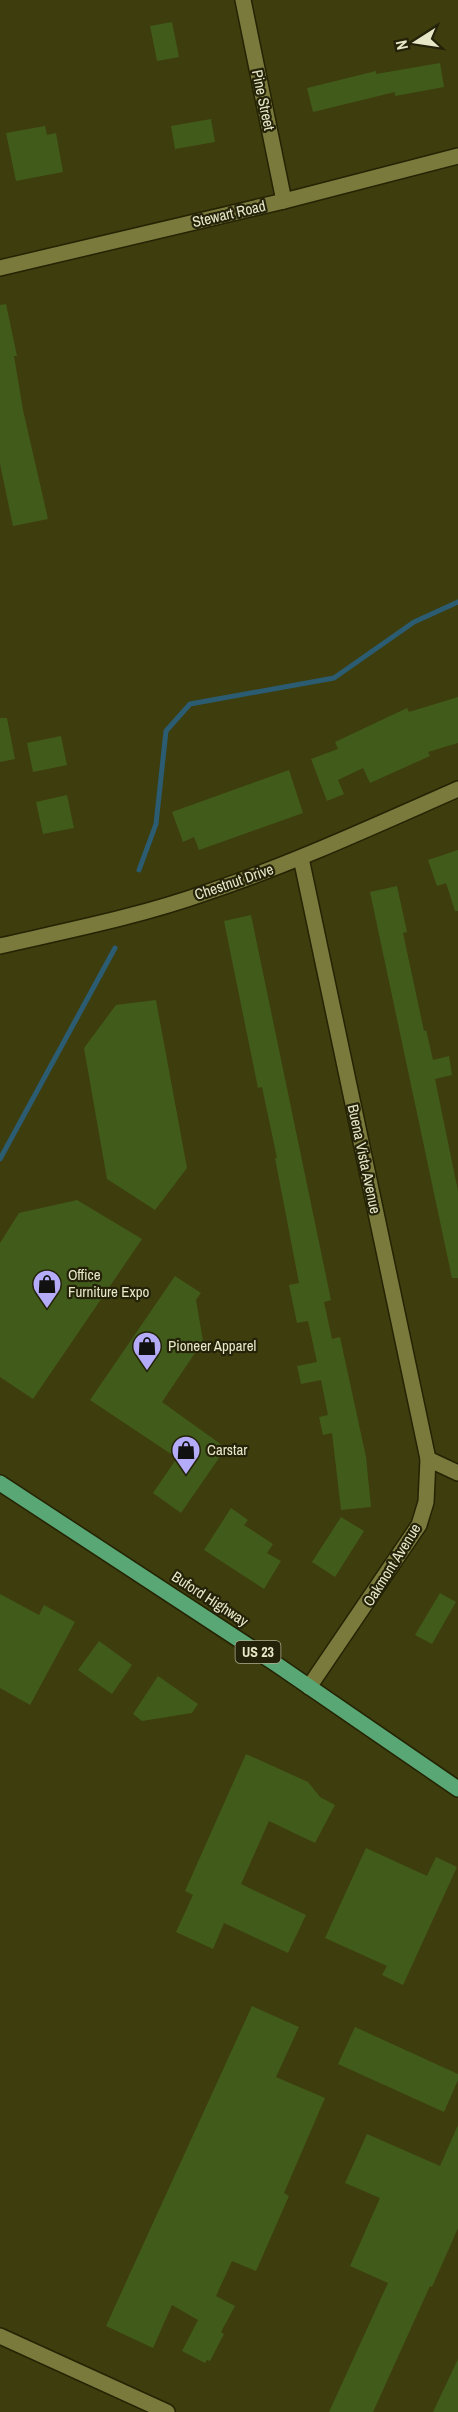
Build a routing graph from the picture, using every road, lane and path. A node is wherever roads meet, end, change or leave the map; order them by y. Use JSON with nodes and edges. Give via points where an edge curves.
{"nodes":[{"id":1,"x":243,"y":0,"type":"edge"},
{"id":2,"x":458,"y":156,"type":"edge"},
{"id":3,"x":284,"y":201,"type":"junction"},
{"id":4,"x":0,"y":268,"type":"edge"},
{"id":5,"x":458,"y":789,"type":"edge"},
{"id":6,"x":301,"y":858,"type":"junction"},
{"id":7,"x":0,"y":946,"type":"edge"},
{"id":8,"x":428,"y":1459,"type":"junction"},
{"id":9,"x":458,"y":1473,"type":"edge"},
{"id":10,"x":0,"y":1483,"type":"edge"},
{"id":11,"x":309,"y":1687,"type":"junction"},
{"id":12,"x":458,"y":1789,"type":"edge"},
{"id":13,"x":0,"y":2336,"type":"edge"},
{"id":14,"x":167,"y":2412,"type":"edge"}],
"edges":[{"from":1,"to":3,"type":"street","name":"Pine Street"},
{"from":2,"to":3,"type":"street","name":"Stewart Road"},
{"from":3,"to":4,"type":"street","name":"Stewart Road"},
{"from":5,"to":6,"type":"street","name":"Chestnut Drive"},
{"from":6,"to":7,"type":"street","name":"Chestnut Drive","via":[[206,893]]},
{"from":6,"to":8,"type":"street","name":"Buena Vista Avenue"},
{"from":8,"to":9,"type":"street"},
{"from":8,"to":11,"type":"street","name":"Oakmont Avenue","via":[[426,1502],[419,1525]]},
{"from":10,"to":11,"type":"main road","name":"Buford Highway","number":"US 23"},
{"from":11,"to":12,"type":"main road","name":"Buford Highway","number":"US 23"},
{"from":13,"to":14,"type":"street"}]}
